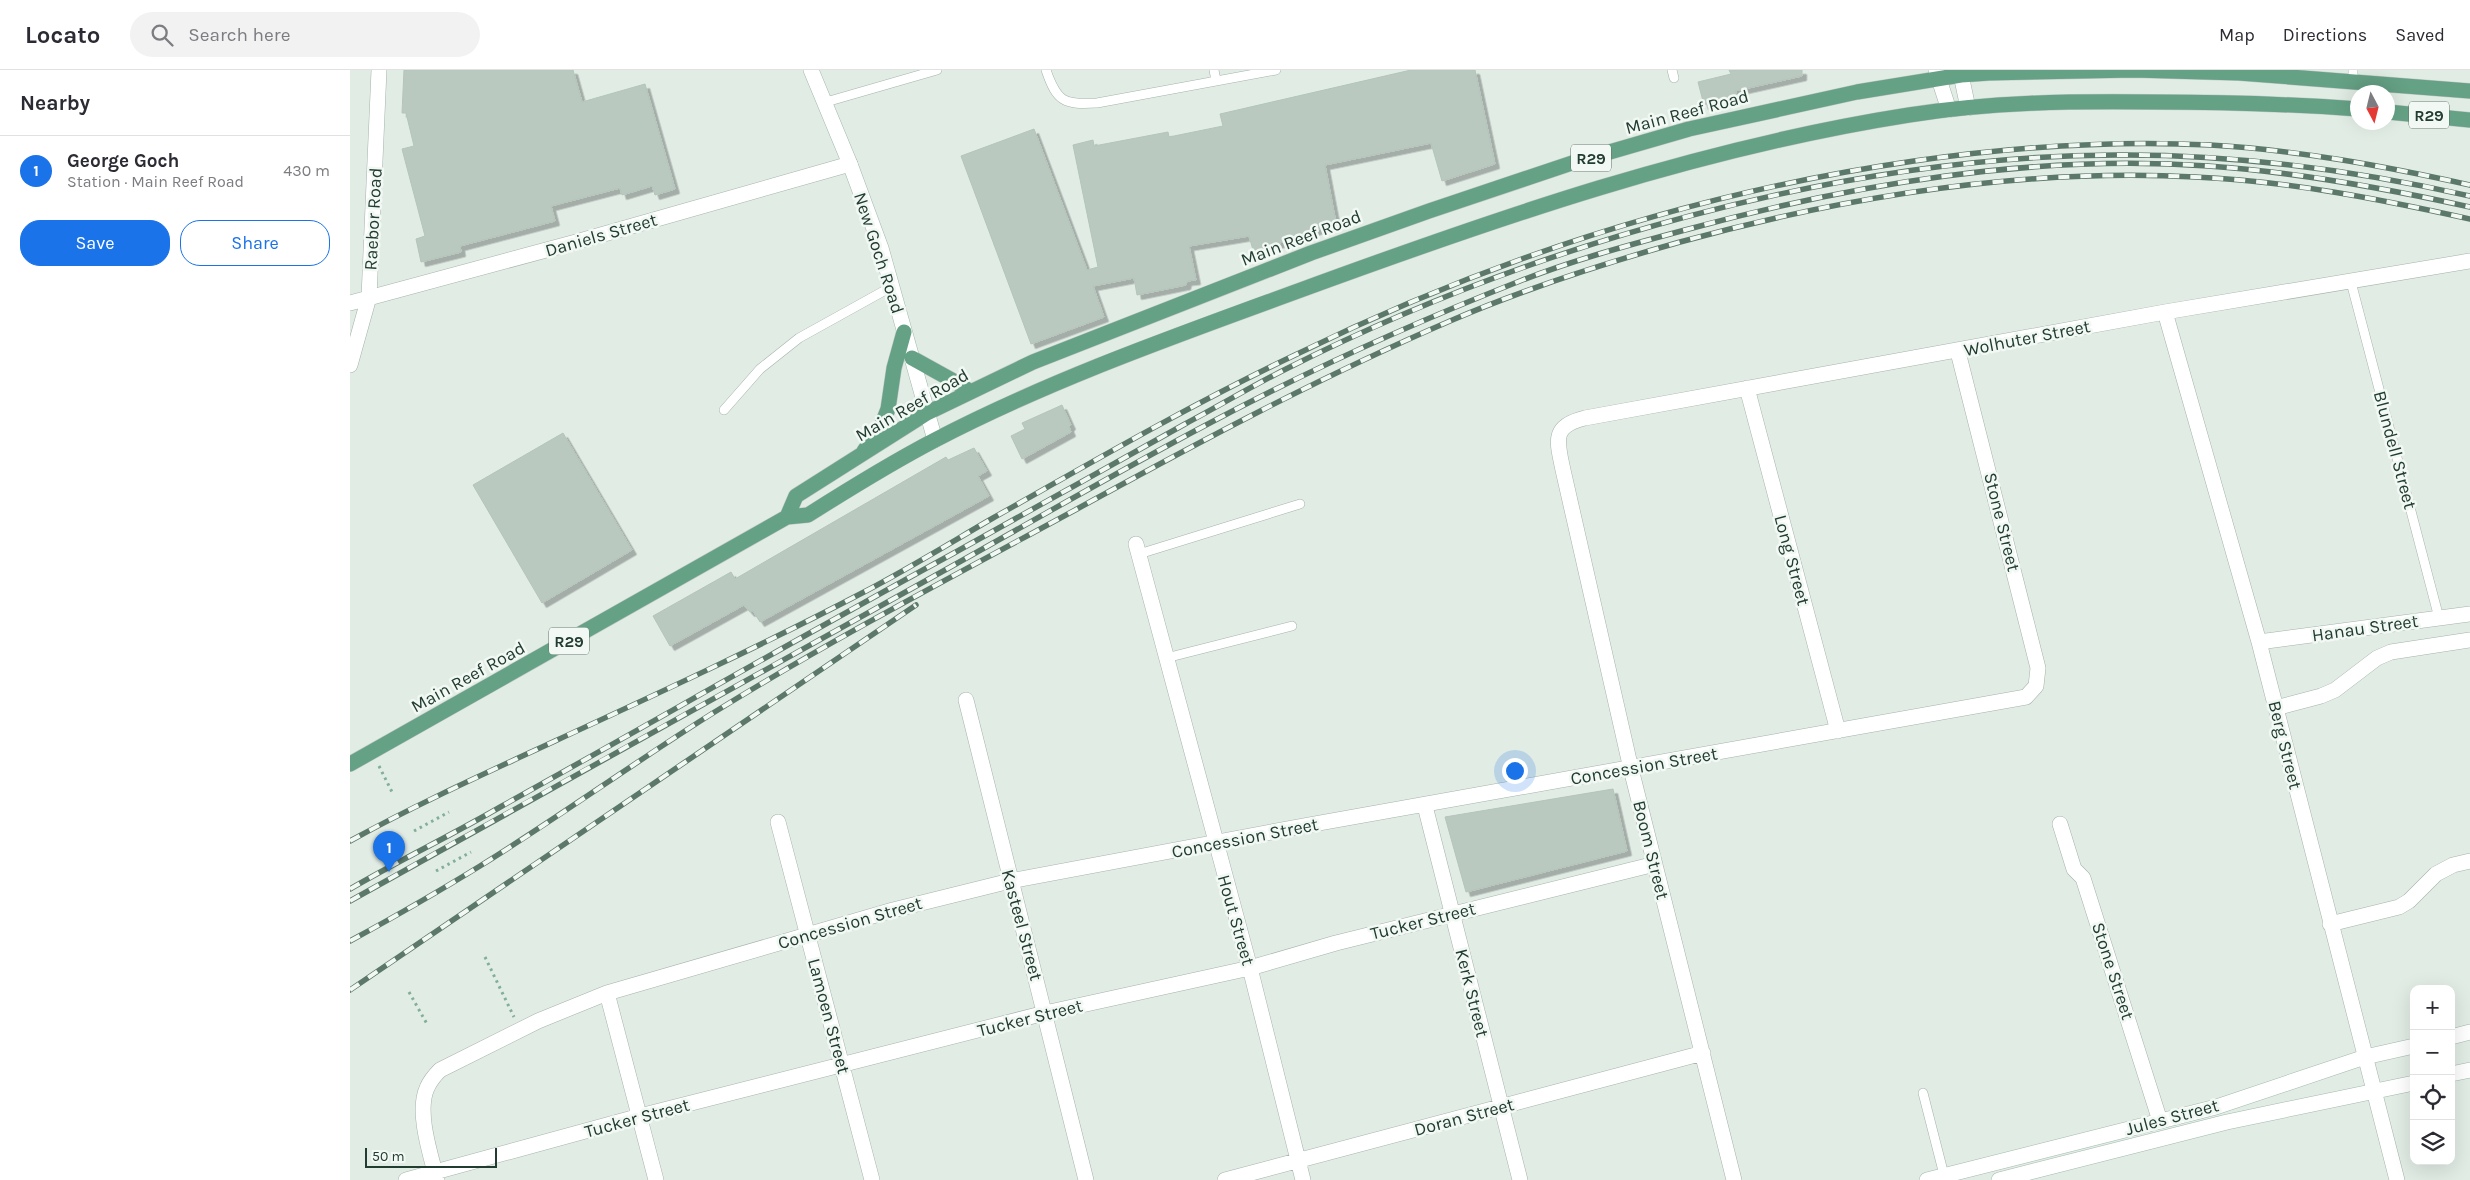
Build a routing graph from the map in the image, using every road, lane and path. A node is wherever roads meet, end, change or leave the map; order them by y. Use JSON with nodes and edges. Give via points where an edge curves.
{"nodes":[{"id":1,"x":379,"y":70,"type":"edge"},
{"id":2,"x":811,"y":70,"type":"edge"},
{"id":3,"x":937,"y":70,"type":"edge"},
{"id":4,"x":1046,"y":70,"type":"edge"},
{"id":5,"x":1214,"y":70,"type":"edge"},
{"id":6,"x":1276,"y":70,"type":"edge"},
{"id":7,"x":2052,"y":71,"type":"edge"},
{"id":8,"x":1961,"y":73,"type":"edge"},
{"id":9,"x":1938,"y":74,"type":"edge"},
{"id":10,"x":2353,"y":75,"type":"edge"},
{"id":11,"x":1216,"y":80,"type":"junction"},
{"id":12,"x":2470,"y":91,"type":"edge"},
{"id":13,"x":826,"y":102,"type":"junction"},
{"id":14,"x":1968,"y":108,"type":"junction"},
{"id":15,"x":2350,"y":109,"type":"edge"},
{"id":16,"x":1949,"y":110,"type":"junction"},
{"id":17,"x":2395,"y":113,"type":"edge"},
{"id":18,"x":2470,"y":120,"type":"edge"},
{"id":19,"x":850,"y":164,"type":"junction"},
{"id":20,"x":2470,"y":261,"type":"edge"},
{"id":21,"x":2351,"y":282,"type":"junction"},
{"id":22,"x":892,"y":287,"type":"junction"},
{"id":23,"x":369,"y":298,"type":"junction"},
{"id":24,"x":350,"y":303,"type":"edge"},
{"id":25,"x":2165,"y":312,"type":"junction"},
{"id":26,"x":904,"y":332,"type":"junction"},
{"id":27,"x":1958,"y":352,"type":"junction"},
{"id":28,"x":912,"y":358,"type":"junction"},
{"id":29,"x":350,"y":365,"type":"edge"},
{"id":30,"x":1747,"y":388,"type":"junction"},
{"id":31,"x":968,"y":392,"type":"junction"},
{"id":32,"x":724,"y":410,"type":"dead end"},
{"id":33,"x":927,"y":414,"type":"junction"},
{"id":34,"x":1585,"y":418,"type":"joint"},
{"id":35,"x":935,"y":440,"type":"junction"},
{"id":36,"x":858,"y":458,"type":"junction"},
{"id":37,"x":1300,"y":504,"type":"dead end"},
{"id":38,"x":786,"y":517,"type":"junction"},
{"id":39,"x":1137,"y":549,"type":"joint"},
{"id":40,"x":2470,"y":614,"type":"edge"},
{"id":41,"x":2439,"y":618,"type":"junction"},
{"id":42,"x":1292,"y":626,"type":"dead end"},
{"id":43,"x":2470,"y":640,"type":"edge"},
{"id":44,"x":2259,"y":642,"type":"junction"},
{"id":45,"x":1166,"y":658,"type":"junction"},
{"id":46,"x":2032,"y":692,"type":"joint"},
{"id":47,"x":966,"y":700,"type":"dead end"},
{"id":48,"x":2276,"y":708,"type":"junction"},
{"id":49,"x":1838,"y":731,"type":"junction"},
{"id":50,"x":350,"y":764,"type":"edge"},
{"id":51,"x":1631,"y":769,"type":"junction"},
{"id":52,"x":385,"y":780,"type":"dead end"},
{"id":53,"x":392,"y":792,"type":"dead end"},
{"id":54,"x":1425,"y":806,"type":"junction"},
{"id":55,"x":449,"y":812,"type":"dead end"},
{"id":56,"x":778,"y":822,"type":"dead end"},
{"id":57,"x":2060,"y":824,"type":"dead end"},
{"id":58,"x":414,"y":831,"type":"dead end"},
{"id":59,"x":1215,"y":845,"type":"junction"},
{"id":60,"x":471,"y":852,"type":"dead end"},
{"id":61,"x":2470,"y":861,"type":"edge"},
{"id":62,"x":1655,"y":864,"type":"junction"},
{"id":63,"x":436,"y":870,"type":"dead end"},
{"id":64,"x":1010,"y":881,"type":"junction"},
{"id":65,"x":1452,"y":913,"type":"junction"},
{"id":66,"x":2330,"y":924,"type":"junction"},
{"id":67,"x":807,"y":934,"type":"junction"},
{"id":68,"x":485,"y":957,"type":"dead end"},
{"id":69,"x":1250,"y":968,"type":"junction"},
{"id":70,"x":409,"y":992,"type":"dead end"},
{"id":71,"x":608,"y":993,"type":"junction"},
{"id":72,"x":1045,"y":1014,"type":"junction"},
{"id":73,"x":428,"y":1024,"type":"dead end"},
{"id":74,"x":520,"y":1029,"type":"junction"},
{"id":75,"x":2470,"y":1032,"type":"edge"},
{"id":76,"x":2455,"y":1036,"type":"edge"},
{"id":77,"x":2410,"y":1047,"type":"edge"},
{"id":78,"x":1703,"y":1053,"type":"junction"},
{"id":79,"x":2365,"y":1058,"type":"junction"},
{"id":80,"x":842,"y":1066,"type":"junction"},
{"id":81,"x":2470,"y":1070,"type":"edge"},
{"id":82,"x":2455,"y":1073,"type":"edge"},
{"id":83,"x":2410,"y":1084,"type":"edge"},
{"id":84,"x":2375,"y":1092,"type":"junction"},
{"id":85,"x":1923,"y":1093,"type":"dead end"},
{"id":86,"x":1500,"y":1107,"type":"junction"},
{"id":87,"x":640,"y":1116,"type":"junction"},
{"id":88,"x":2160,"y":1121,"type":"junction"},
{"id":89,"x":1298,"y":1162,"type":"junction"},
{"id":90,"x":436,"y":1176,"type":"edge"},
{"id":91,"x":1945,"y":1178,"type":"edge"},
{"id":92,"x":406,"y":1180,"type":"edge"},
{"id":93,"x":656,"y":1180,"type":"edge"},
{"id":94,"x":872,"y":1180,"type":"edge"},
{"id":95,"x":1086,"y":1180,"type":"edge"},
{"id":96,"x":1225,"y":1180,"type":"edge"},
{"id":97,"x":1303,"y":1180,"type":"edge"},
{"id":98,"x":1520,"y":1180,"type":"edge"},
{"id":99,"x":1734,"y":1180,"type":"edge"},
{"id":100,"x":1927,"y":1180,"type":"edge"},
{"id":101,"x":1999,"y":1180,"type":"edge"},
{"id":102,"x":2397,"y":1180,"type":"edge"}],
"edges":[{"from":1,"to":23,"type":"street","name":"Raebor Road"},
{"from":2,"to":13,"type":"street","name":"New Goch Road"},
{"from":3,"to":13,"type":"lane"},
{"from":4,"to":11,"type":"lane","via":[[1054,92],[1064,101],[1078,104]]},
{"from":5,"to":11,"type":"lane"},
{"from":6,"to":11,"type":"lane"},
{"from":7,"to":8,"type":"main road","name":"Main Reef Road","number":"R29"},
{"from":7,"to":10,"type":"main road","name":"Main Reef Road","number":"R29"},
{"from":8,"to":9,"type":"main road","name":"Main Reef Road","number":"R29"},
{"from":8,"to":14,"type":"street"},
{"from":9,"to":16,"type":"street"},
{"from":9,"to":31,"type":"main road","name":"Main Reef Road","number":"R29","via":[[1785,106],[1575,162],[1311,253],[1033,362]]},
{"from":10,"to":12,"type":"main road","name":"Main Reef Road","number":"R29"},
{"from":13,"to":19,"type":"street","name":"New Goch Road"},
{"from":14,"to":15,"type":"main road","name":"Main Reef Road","number":"R29","via":[[2082,101],[2227,102]]},
{"from":14,"to":16,"type":"main road","name":"Main Reef Road","number":"R29"},
{"from":16,"to":35,"type":"main road","name":"Main Reef Road","number":"R29","via":[[1795,136],[1681,163],[1576,194],[1364,267],[1131,354]]},
{"from":17,"to":18,"type":"main road","number":"R29"},
{"from":19,"to":22,"type":"street","name":"New Goch Road"},
{"from":19,"to":23,"type":"street","name":"Daniels Street"},
{"from":20,"to":21,"type":"street","name":"Wolhuter Street"},
{"from":21,"to":25,"type":"street","name":"Wolhuter Street"},
{"from":21,"to":41,"type":"lane","name":"Blundell Street"},
{"from":22,"to":26,"type":"street","name":"New Goch Road"},
{"from":22,"to":32,"type":"lane","via":[[799,338],[760,369]]},
{"from":23,"to":24,"type":"street","name":"Daniels Street"},
{"from":23,"to":29,"type":"street","name":"Raebor Road"},
{"from":25,"to":27,"type":"street","name":"Wolhuter Street"},
{"from":25,"to":44,"type":"street","name":"Berg Street"},
{"from":26,"to":28,"type":"street","name":"New Goch Road"},
{"from":26,"to":36,"type":"main road","via":[[888,409],[881,427]]},
{"from":27,"to":30,"type":"street","name":"Wolhuter Street"},
{"from":27,"to":46,"type":"street","name":"Stone Street","via":[[2038,668]]},
{"from":28,"to":31,"type":"main road"},
{"from":28,"to":33,"type":"street","name":"New Goch Road"},
{"from":30,"to":34,"type":"street","name":"Wolhuter Street"},
{"from":30,"to":49,"type":"street","name":"Long Street"},
{"from":31,"to":33,"type":"main road","name":"Main Reef Road","number":"R29"},
{"from":33,"to":35,"type":"street","name":"New Goch Road"},
{"from":33,"to":36,"type":"main road","name":"Main Reef Road","number":"R29"},
{"from":34,"to":51,"type":"street","name":"Boom Street","via":[[1562,427],[1558,445]]},
{"from":35,"to":38,"type":"main road","name":"Main Reef Road","number":"R29","via":[[808,515]]},
{"from":36,"to":38,"type":"main road","name":"Main Reef Road","number":"R29","via":[[796,496]]},
{"from":37,"to":39,"type":"lane"},
{"from":38,"to":50,"type":"main road","name":"Main Reef Road","number":"R29"},
{"from":39,"to":45,"type":"street","name":"Hout Street"},
{"from":40,"to":41,"type":"street","name":"Hanau Street"},
{"from":41,"to":44,"type":"street","name":"Hanau Street"},
{"from":42,"to":45,"type":"lane"},
{"from":43,"to":48,"type":"street","via":[[2391,652],[2377,658],[2335,690]]},
{"from":44,"to":48,"type":"street","name":"Berg Street"},
{"from":45,"to":59,"type":"street","name":"Hout Street"},
{"from":46,"to":49,"type":"street","name":"Concession Street","via":[[2014,701]]},
{"from":47,"to":64,"type":"street","name":"Kasteel Street"},
{"from":48,"to":66,"type":"street","name":"Berg Street"},
{"from":49,"to":51,"type":"street","name":"Concession Street"},
{"from":51,"to":54,"type":"street","name":"Concession Street"},
{"from":51,"to":62,"type":"street","name":"Boom Street"},
{"from":52,"to":53,"type":"path"},
{"from":54,"to":59,"type":"street","name":"Concession Street","via":[[1314,824]]},
{"from":54,"to":65,"type":"street","name":"Kerk Street"},
{"from":55,"to":58,"type":"path"},
{"from":56,"to":67,"type":"street","name":"Lamoen Street"},
{"from":57,"to":88,"type":"street","name":"Stone Street","via":[[2074,869],[2083,878]]},
{"from":59,"to":64,"type":"street","name":"Concession Street"},
{"from":59,"to":69,"type":"street","name":"Hout Street"},
{"from":60,"to":63,"type":"path"},
{"from":61,"to":66,"type":"street","via":[[2436,874],[2399,907]]},
{"from":62,"to":65,"type":"street","name":"Tucker Street"},
{"from":62,"to":78,"type":"street","name":"Boom Street"},
{"from":64,"to":67,"type":"street","name":"Concession Street"},
{"from":64,"to":72,"type":"street","name":"Kasteel Street"},
{"from":65,"to":69,"type":"street","name":"Tucker Street"},
{"from":65,"to":86,"type":"street","name":"Kerk Street"},
{"from":66,"to":79,"type":"street","name":"Berg Street"},
{"from":67,"to":71,"type":"street","name":"Concession Street"},
{"from":67,"to":80,"type":"street","name":"Lamoen Street"},
{"from":68,"to":74,"type":"path"},
{"from":69,"to":72,"type":"street","name":"Tucker Street"},
{"from":69,"to":89,"type":"street","name":"Hout Street"},
{"from":70,"to":73,"type":"path"},
{"from":71,"to":74,"type":"street","name":"Concession Street"},
{"from":71,"to":87,"type":"street"},
{"from":72,"to":80,"type":"street","name":"Tucker Street"},
{"from":72,"to":95,"type":"street","name":"Kasteel Street"},
{"from":74,"to":90,"type":"street","name":"Concession Street","via":[[440,1070],[427,1088],[423,1110]]},
{"from":75,"to":76,"type":"street"},
{"from":77,"to":79,"type":"street","name":"Jules Street"},
{"from":78,"to":86,"type":"street","name":"Doran Street"},
{"from":78,"to":99,"type":"street","name":"Boom Street"},
{"from":79,"to":84,"type":"street","name":"Berg Street"},
{"from":79,"to":88,"type":"street","name":"Jules Street","via":[[2216,1107]]},
{"from":80,"to":87,"type":"street","name":"Tucker Street"},
{"from":80,"to":94,"type":"street","name":"Lamoen Street"},
{"from":81,"to":82,"type":"street"},
{"from":83,"to":84,"type":"street","name":"Jules Street"},
{"from":84,"to":101,"type":"street","name":"Jules Street","via":[[2227,1122]]},
{"from":84,"to":102,"type":"street","name":"Berg Street"},
{"from":85,"to":91,"type":"lane"},
{"from":86,"to":89,"type":"street","name":"Doran Street"},
{"from":86,"to":98,"type":"street","name":"Kerk Street"},
{"from":87,"to":90,"type":"street","name":"Tucker Street"},
{"from":87,"to":93,"type":"street"},
{"from":88,"to":91,"type":"street","name":"Jules Street"},
{"from":89,"to":96,"type":"street","name":"Doran Street"},
{"from":89,"to":97,"type":"street","name":"Hout Street"},
{"from":90,"to":92,"type":"street","name":"Tucker Street"},
{"from":91,"to":100,"type":"street","name":"Jules Street"}]}
